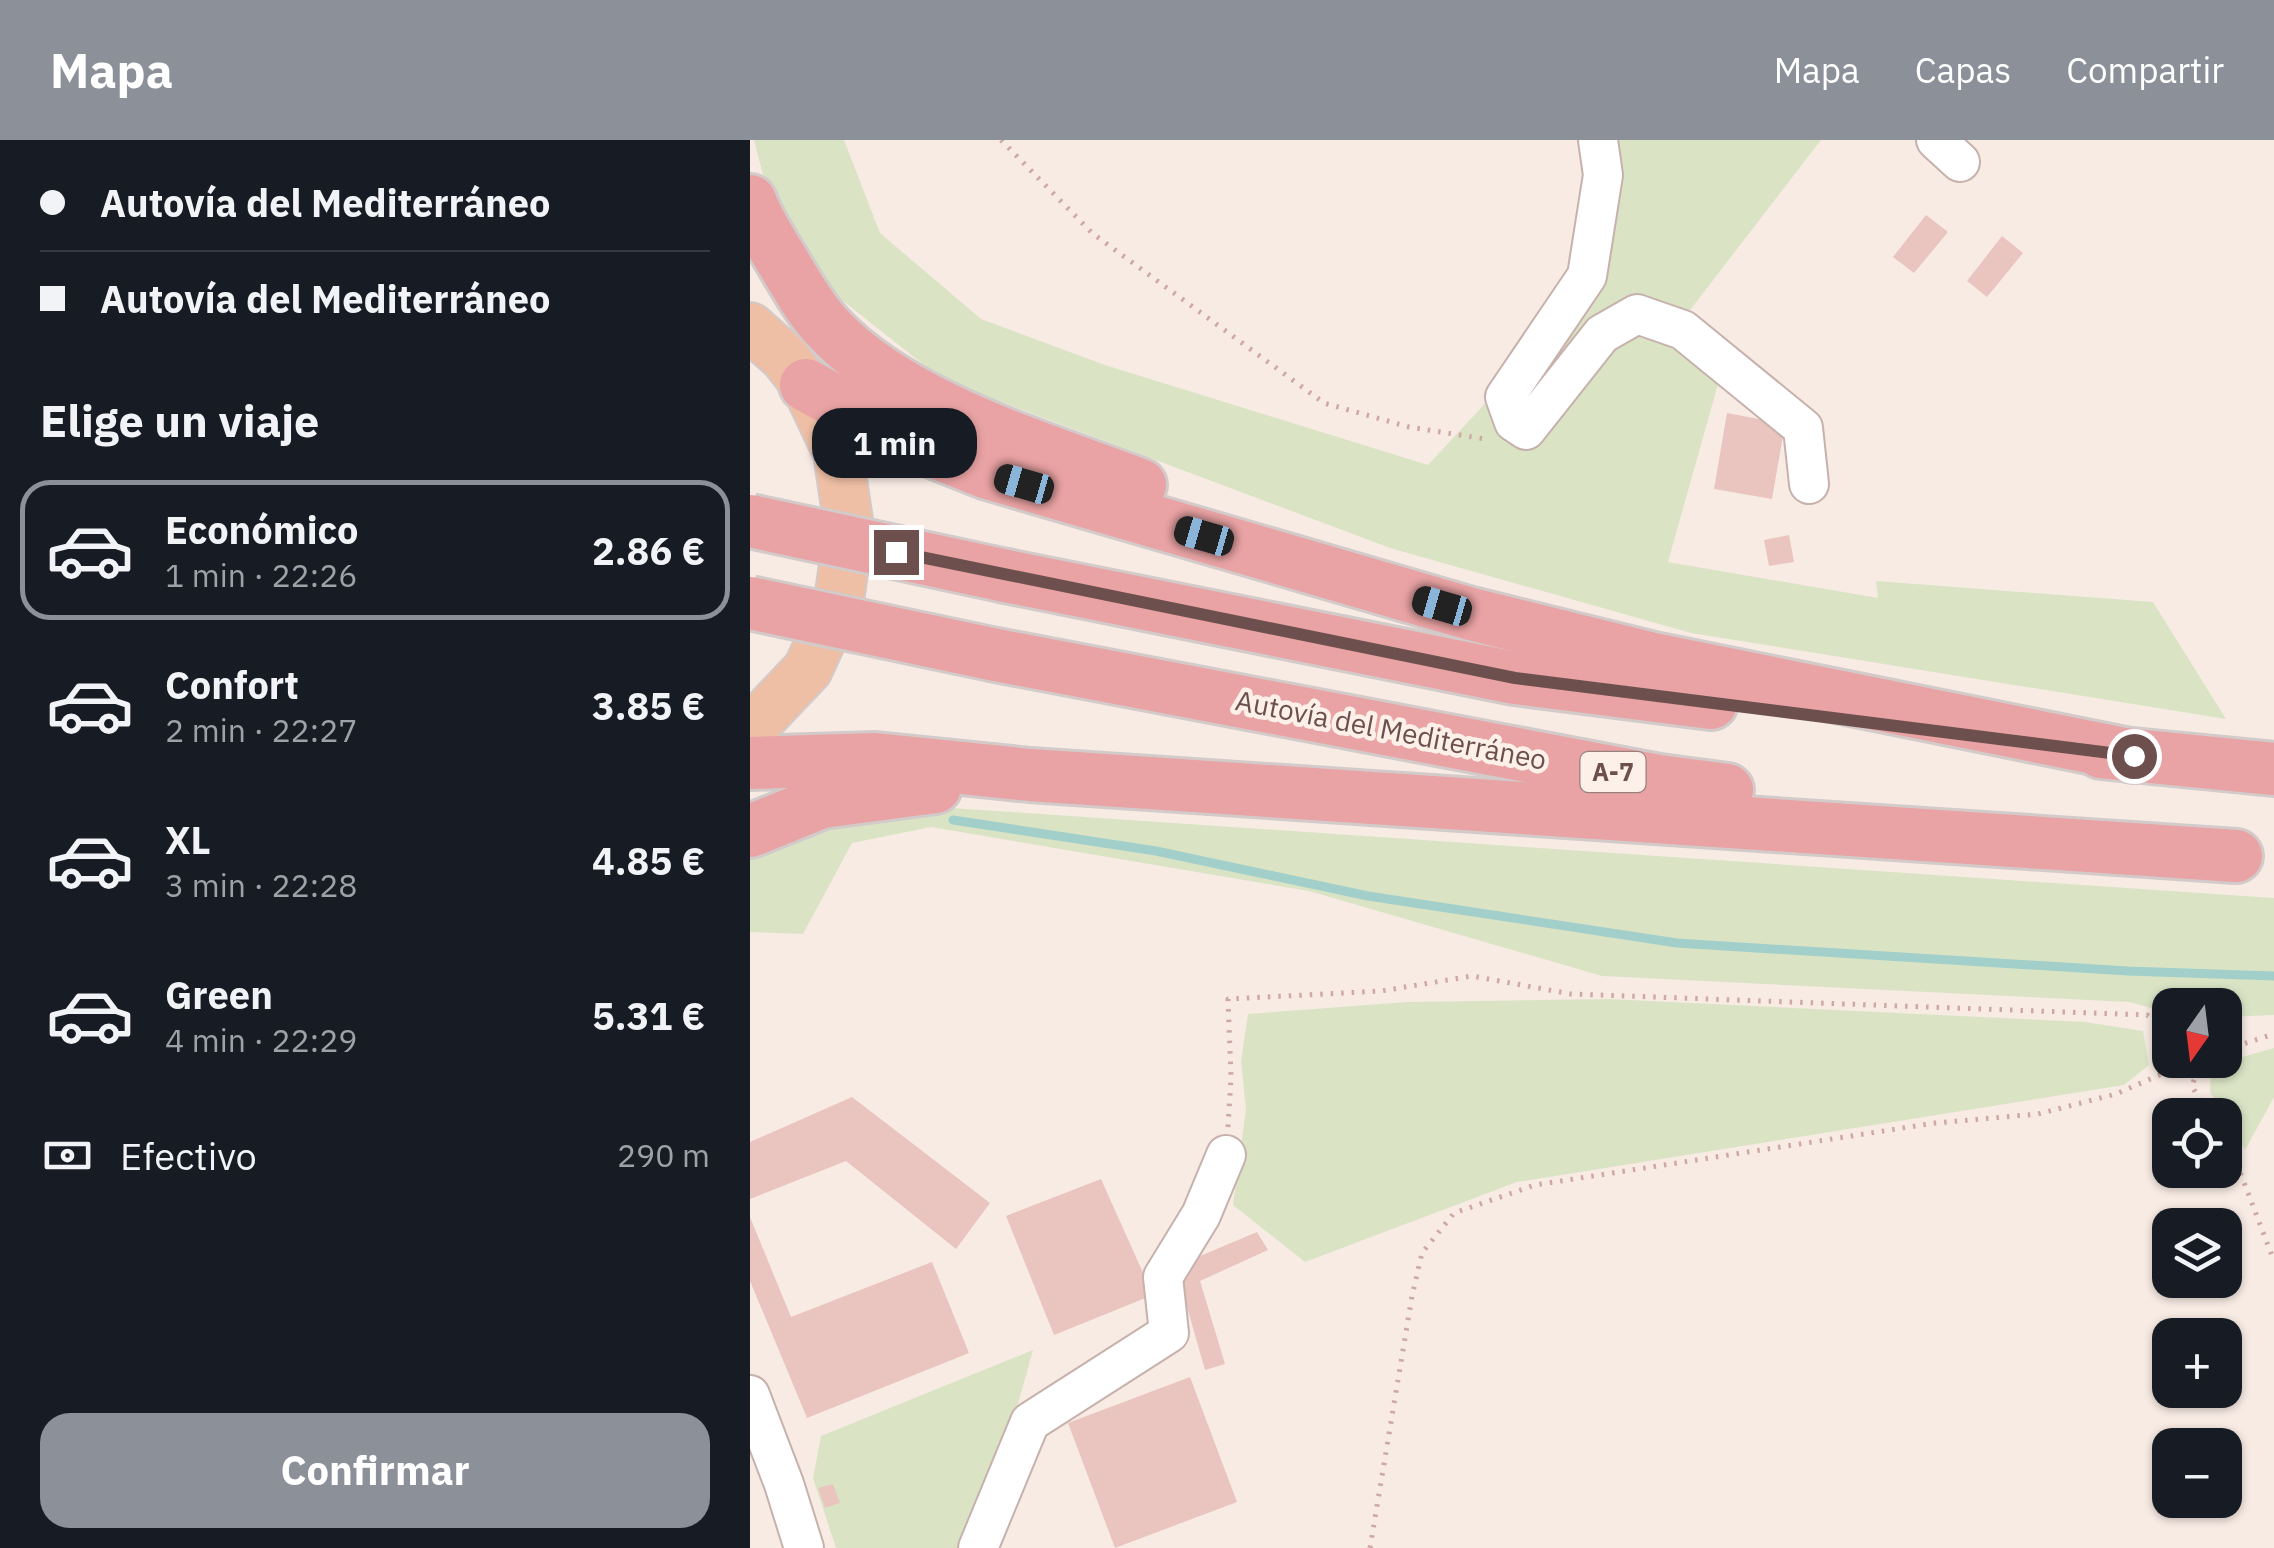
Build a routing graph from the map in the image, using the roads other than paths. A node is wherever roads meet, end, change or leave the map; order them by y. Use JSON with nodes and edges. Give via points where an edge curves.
{"nodes":[{"id":1,"x":1598,"y":140,"type":"edge"},
{"id":2,"x":750,"y":201,"type":"edge"},
{"id":3,"x":753,"y":325,"type":"edge"},
{"id":4,"x":806,"y":386,"type":"junction"},
{"id":5,"x":1810,"y":484,"type":"dead end"},
{"id":6,"x":750,"y":521,"type":"edge"},
{"id":7,"x":1385,"y":589,"type":"junction"},
{"id":8,"x":750,"y":603,"type":"edge"},
{"id":9,"x":750,"y":730,"type":"edge"},
{"id":10,"x":2134,"y":756,"type":"junction"},
{"id":11,"x":750,"y":763,"type":"edge"},
{"id":12,"x":2255,"y":768,"type":"edge"},
{"id":13,"x":1030,"y":775,"type":"junction"},
{"id":14,"x":750,"y":830,"type":"edge"},
{"id":15,"x":2255,"y":858,"type":"edge"},
{"id":16,"x":1226,"y":1154,"type":"road end"},
{"id":17,"x":750,"y":1395,"type":"edge"},
{"id":18,"x":804,"y":1548,"type":"edge"},
{"id":19,"x":978,"y":1548,"type":"edge"}],
"edges":[{"from":1,"to":5,"type":"street","via":[[1603,174],[1587,276],[1505,397],[1514,422],[1526,430],[1602,334],[1637,314],[1683,330],[1802,428]]},
{"from":2,"to":7,"type":"highway","via":[[826,326],[904,387],[1333,561]]},
{"from":3,"to":4,"type":"main road"},
{"from":4,"to":7,"type":"highway","via":[[905,440],[988,473]]},
{"from":4,"to":9,"type":"main road","via":[[838,453],[849,527],[839,601],[808,669]]},
{"from":6,"to":10,"type":"highway","bridge":true,"via":[[1515,678]]},
{"from":7,"to":10,"type":"highway","via":[[1653,660]]},
{"from":8,"to":15,"type":"highway","name":"Autovía del Mediterráneo","number":"A-7","bridge":true,"via":[[1659,781]]},
{"from":10,"to":12,"type":"highway"},
{"from":11,"to":13,"type":"highway","via":[[876,759]]},
{"from":13,"to":14,"type":"highway","via":[[822,802]]},
{"from":13,"to":15,"type":"highway"},
{"from":16,"to":19,"type":"street","via":[[1201,1215],[1163,1276],[1169,1333],[1030,1422]]},
{"from":17,"to":18,"type":"street"}]}
